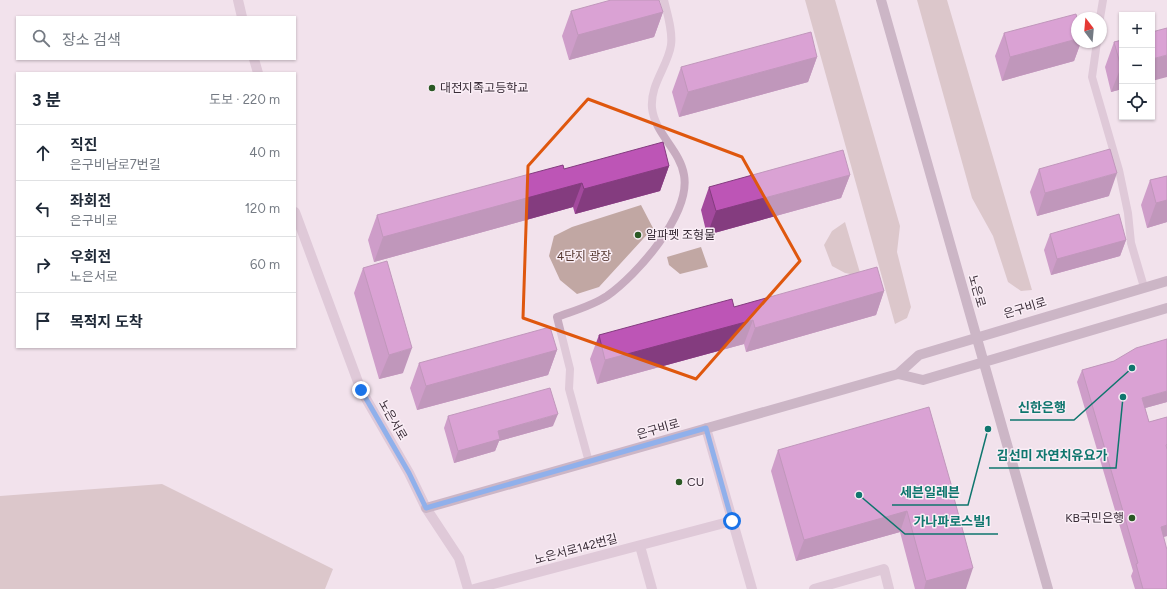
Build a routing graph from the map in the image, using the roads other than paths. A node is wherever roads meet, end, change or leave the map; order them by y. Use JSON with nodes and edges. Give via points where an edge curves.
{"nodes":[{"id":1,"x":238,"y":0,"type":"edge"},
{"id":2,"x":664,"y":0,"type":"edge"},
{"id":3,"x":881,"y":0,"type":"edge"},
{"id":4,"x":1103,"y":0,"type":"edge"},
{"id":5,"x":1101,"y":12,"type":"edge"},
{"id":6,"x":242,"y":16,"type":"edge"},
{"id":7,"x":1095,"y":48,"type":"edge"},
{"id":8,"x":254,"y":60,"type":"edge"},
{"id":9,"x":258,"y":72,"type":"edge"},
{"id":10,"x":296,"y":215,"type":"edge"},
{"id":11,"x":1167,"y":280,"type":"edge"},
{"id":12,"x":1144,"y":287,"type":"junction"},
{"id":13,"x":1167,"y":308,"type":"edge"},
{"id":14,"x":977,"y":336,"type":"junction"},
{"id":15,"x":984,"y":362,"type":"junction"},
{"id":16,"x":898,"y":374,"type":"junction"},
{"id":17,"x":706,"y":428,"type":"junction"},
{"id":18,"x":589,"y":462,"type":"junction"},
{"id":19,"x":426,"y":508,"type":"junction"},
{"id":20,"x":732,"y":521,"type":"junction"},
{"id":21,"x":640,"y":546,"type":"junction"},
{"id":22,"x":468,"y":589,"type":"edge"},
{"id":23,"x":474,"y":589,"type":"edge"},
{"id":24,"x":652,"y":589,"type":"edge"},
{"id":25,"x":752,"y":589,"type":"edge"},
{"id":26,"x":814,"y":589,"type":"edge"},
{"id":27,"x":889,"y":589,"type":"edge"},
{"id":28,"x":1048,"y":589,"type":"edge"}],
"edges":[{"from":1,"to":6,"type":"street"},
{"from":2,"to":18,"type":"lane","via":[[672,45],[656,83],[652,107],[655,123],[680,163],[684,175],[685,186],[680,205],[670,225],[637,269],[607,296],[557,317],[570,369],[569,389]]},
{"from":3,"to":14,"type":"street","name":"노은로"},
{"from":4,"to":5,"type":"lane"},
{"from":7,"to":12,"type":"lane","via":[[1092,76],[1119,170],[1131,243]]},
{"from":8,"to":9,"type":"street"},
{"from":10,"to":19,"type":"street","name":"노은서로","via":[[361,390]]},
{"from":11,"to":12,"type":"street","name":"은구비로"},
{"from":12,"to":14,"type":"street","name":"은구비로"},
{"from":13,"to":15,"type":"street","name":"은구비로"},
{"from":14,"to":15,"type":"street","name":"노은로"},
{"from":14,"to":16,"type":"street","name":"은구비로","via":[[919,355]]},
{"from":15,"to":16,"type":"street","name":"은구비로","via":[[923,380]]},
{"from":15,"to":28,"type":"street","name":"노은로"},
{"from":16,"to":17,"type":"street","name":"은구비로"},
{"from":17,"to":18,"type":"street","name":"은구비로"},
{"from":17,"to":20,"type":"street"},
{"from":18,"to":19,"type":"street","name":"은구비로"},
{"from":19,"to":22,"type":"street","name":"노은서로","via":[[459,558]]},
{"from":20,"to":21,"type":"street","name":"노은서로142번길"},
{"from":20,"to":25,"type":"street"},
{"from":21,"to":23,"type":"street","name":"노은서로142번길"},
{"from":21,"to":24,"type":"street"},
{"from":26,"to":27,"type":"street","via":[[884,569]]}]}
